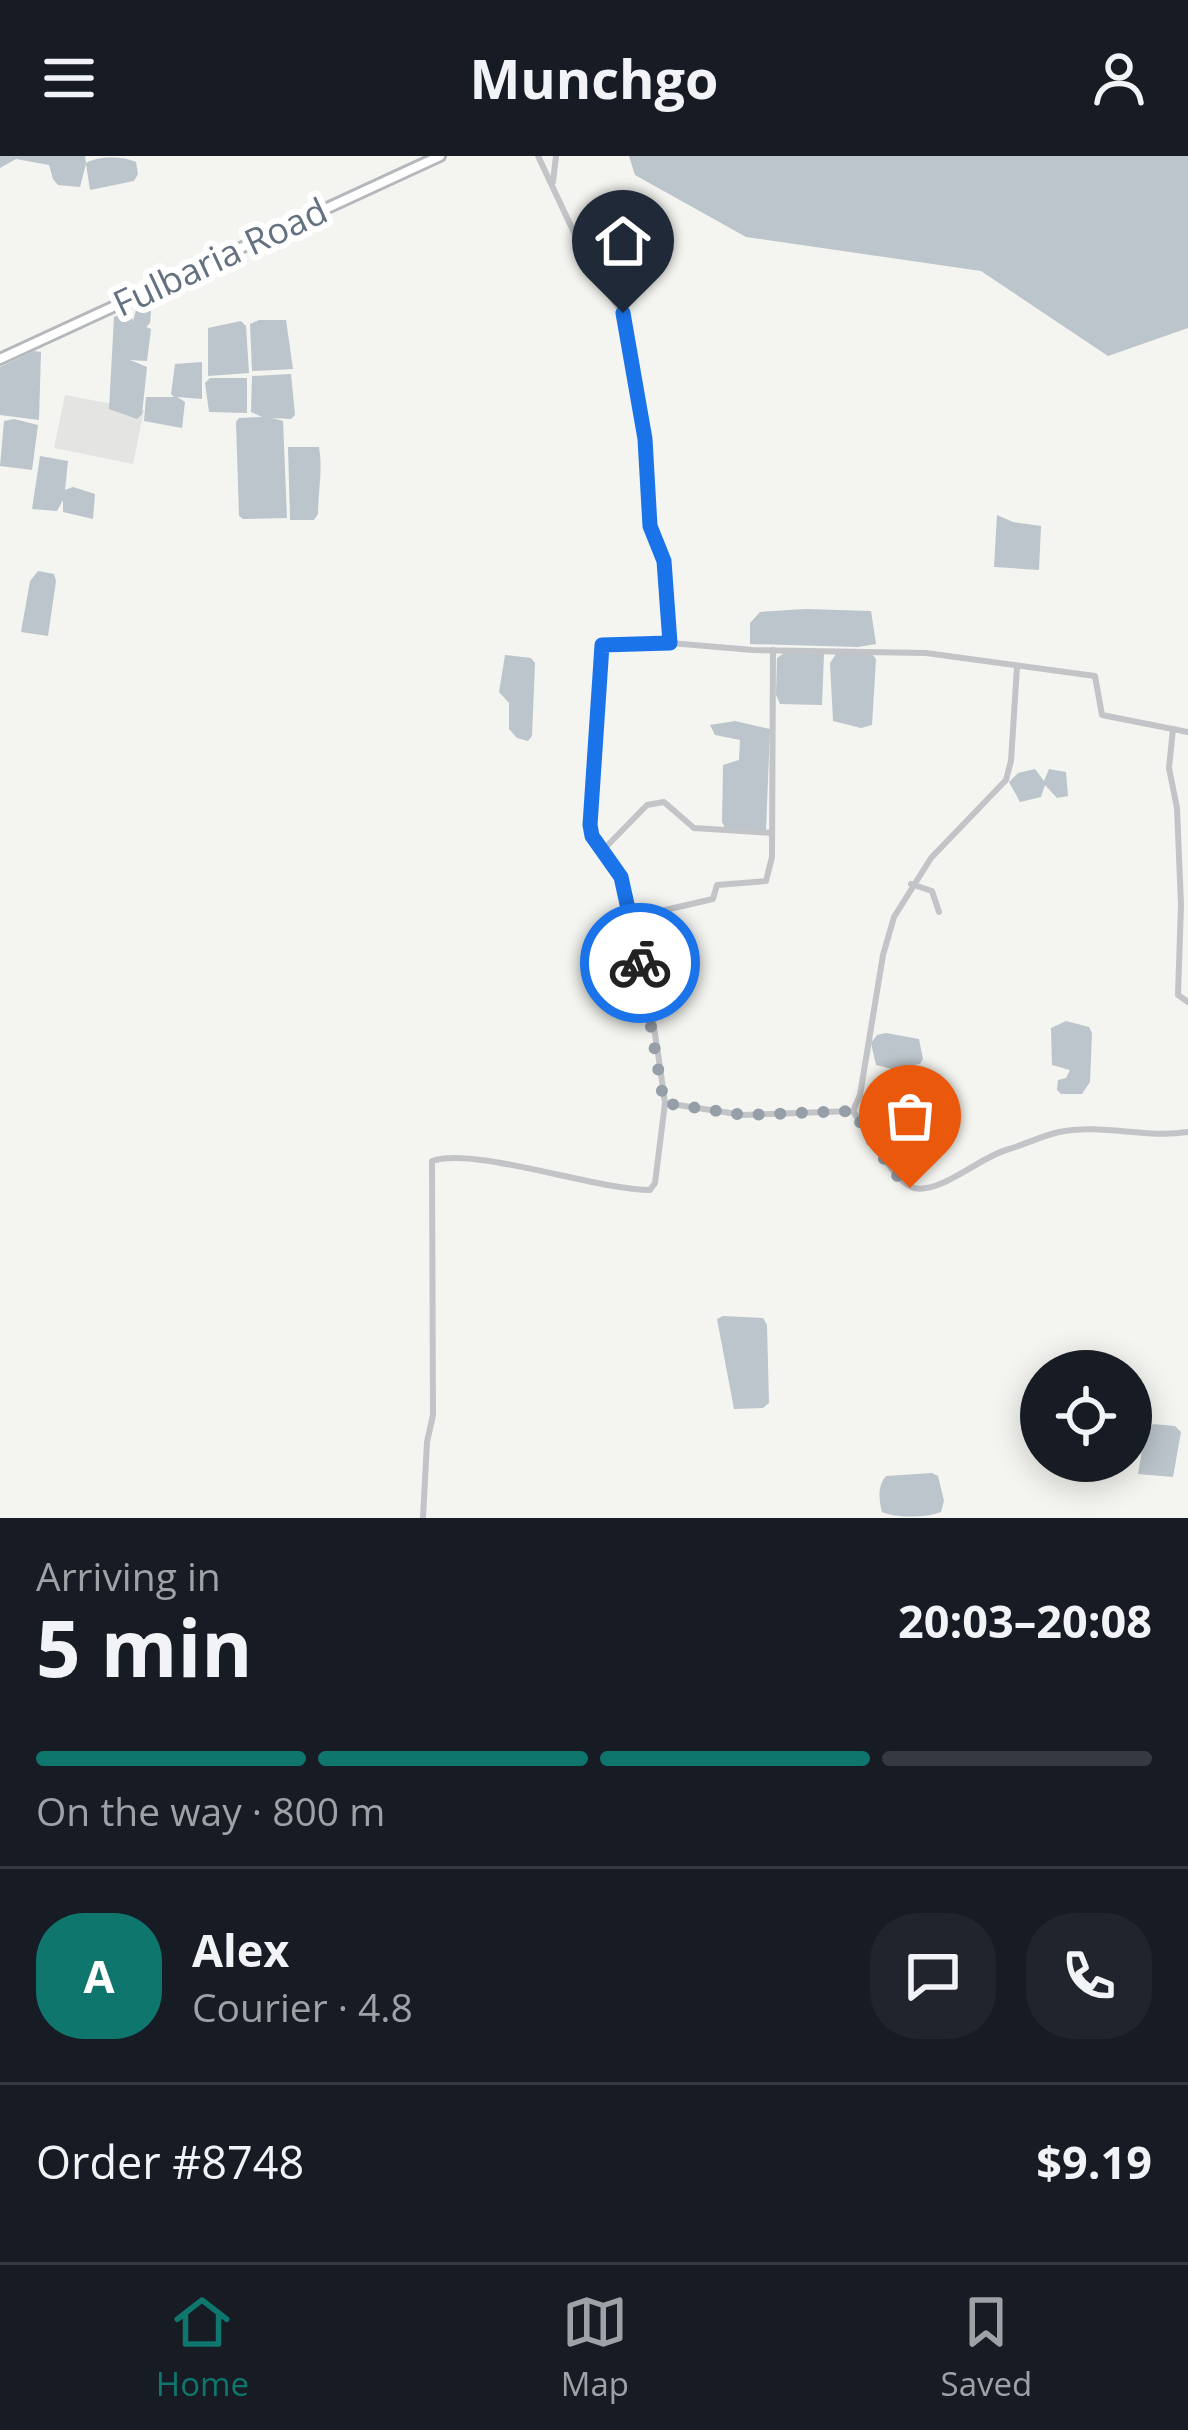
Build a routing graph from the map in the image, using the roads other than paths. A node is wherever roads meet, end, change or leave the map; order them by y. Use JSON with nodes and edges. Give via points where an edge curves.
{"nodes":[{"id":1,"x":440,"y":156,"type":"edge"},
{"id":2,"x":538,"y":156,"type":"edge"},
{"id":3,"x":556,"y":156,"type":"edge"},
{"id":4,"x":553,"y":186,"type":"junction"},
{"id":5,"x":0,"y":358,"type":"edge"},
{"id":6,"x":670,"y":643,"type":"junction"},
{"id":7,"x":773,"y":650,"type":"junction"},
{"id":8,"x":1017,"y":667,"type":"junction"},
{"id":9,"x":1173,"y":729,"type":"junction"},
{"id":10,"x":1188,"y":733,"type":"edge"},
{"id":11,"x":772,"y":833,"type":"junction"},
{"id":12,"x":602,"y":851,"type":"junction"},
{"id":13,"x":911,"y":884,"type":"junction"},
{"id":14,"x":939,"y":912,"type":"dead end"},
{"id":15,"x":643,"y":974,"type":"junction"},
{"id":16,"x":1188,"y":1002,"type":"edge"},
{"id":17,"x":664,"y":1103,"type":"junction"},
{"id":18,"x":853,"y":1111,"type":"junction"},
{"id":19,"x":1188,"y":1132,"type":"edge"},
{"id":20,"x":423,"y":1518,"type":"edge"}],
"edges":[{"from":1,"to":5,"type":"main road","name":"Fulbaria Road"},
{"from":2,"to":4,"type":"street"},
{"from":3,"to":4,"type":"street"},
{"from":4,"to":6,"type":"street","via":[[594,275],[623,313]]},
{"from":6,"to":7,"type":"street"},
{"from":6,"to":12,"type":"street","via":[[602,645],[590,825]]},
{"from":7,"to":8,"type":"street","via":[[907,652]]},
{"from":7,"to":11,"type":"street"},
{"from":8,"to":9,"type":"street","via":[[1095,676],[1102,716]]},
{"from":8,"to":13,"type":"street","via":[[1006,781]]},
{"from":9,"to":10,"type":"street"},
{"from":9,"to":16,"type":"street","via":[[1178,994]]},
{"from":11,"to":12,"type":"street","via":[[694,828],[664,802],[646,805]]},
{"from":11,"to":15,"type":"street","via":[[766,881],[717,885],[713,899],[665,910],[675,968]]},
{"from":12,"to":15,"type":"street","via":[[621,877]]},
{"from":13,"to":14,"type":"street","via":[[932,891]]},
{"from":13,"to":18,"type":"street","via":[[883,955]]},
{"from":15,"to":17,"type":"street"},
{"from":17,"to":18,"type":"street","via":[[743,1115]]},
{"from":17,"to":20,"type":"street","via":[[650,1190],[450,1157],[432,1161],[433,1415]]},
{"from":18,"to":19,"type":"street","via":[[895,1178],[930,1190],[1001,1151],[1060,1132]]}]}
